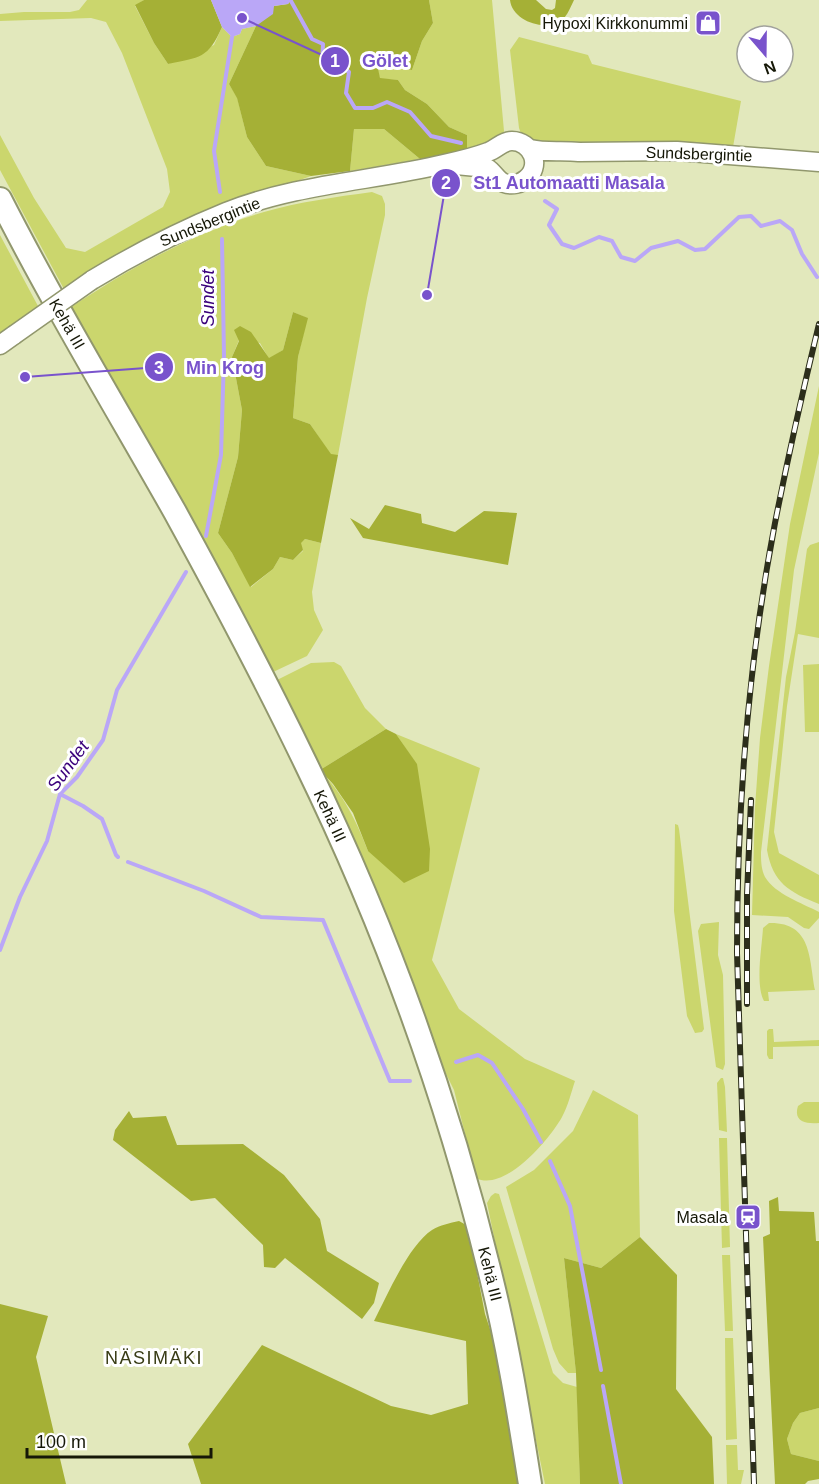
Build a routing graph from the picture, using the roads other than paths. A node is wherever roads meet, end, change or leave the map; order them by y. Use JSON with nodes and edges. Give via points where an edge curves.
{"nodes":[{"id":1,"x":530,"y":149,"type":"junction"},
{"id":2,"x":579,"y":153,"type":"junction"},
{"id":3,"x":819,"y":162,"type":"edge"},
{"id":4,"x":446,"y":164,"type":"junction"},
{"id":5,"x":533,"y":168,"type":"junction"},
{"id":6,"x":0,"y":199,"type":"edge"},
{"id":7,"x":7,"y":340,"type":"edge"},
{"id":8,"x":530,"y":1484,"type":"edge"}],
"edges":[{"from":1,"to":2,"type":"main road","name":"Sundsbergintie"},
{"from":1,"to":4,"type":"main road","name":"Sundsbergintie","via":[[512,141]]},
{"from":1,"to":5,"type":"main road"},
{"from":2,"to":3,"type":"main road","name":"Sundsbergintie","via":[[677,151]]},
{"from":2,"to":5,"type":"main road","name":"Sundsbergintie"},
{"from":4,"to":5,"type":"main road","name":"Sundsbergintie","via":[[491,170],[500,181],[513,185],[526,180]]},
{"from":4,"to":7,"type":"main road","name":"Sundsbergintie","bridge":true,"via":[[313,187],[227,211],[149,247],[92,280]]},
{"from":6,"to":8,"type":"highway","name":"Kehä III","via":[[238,631],[305,762],[385,943],[414,1019],[492,1278]]}]}
